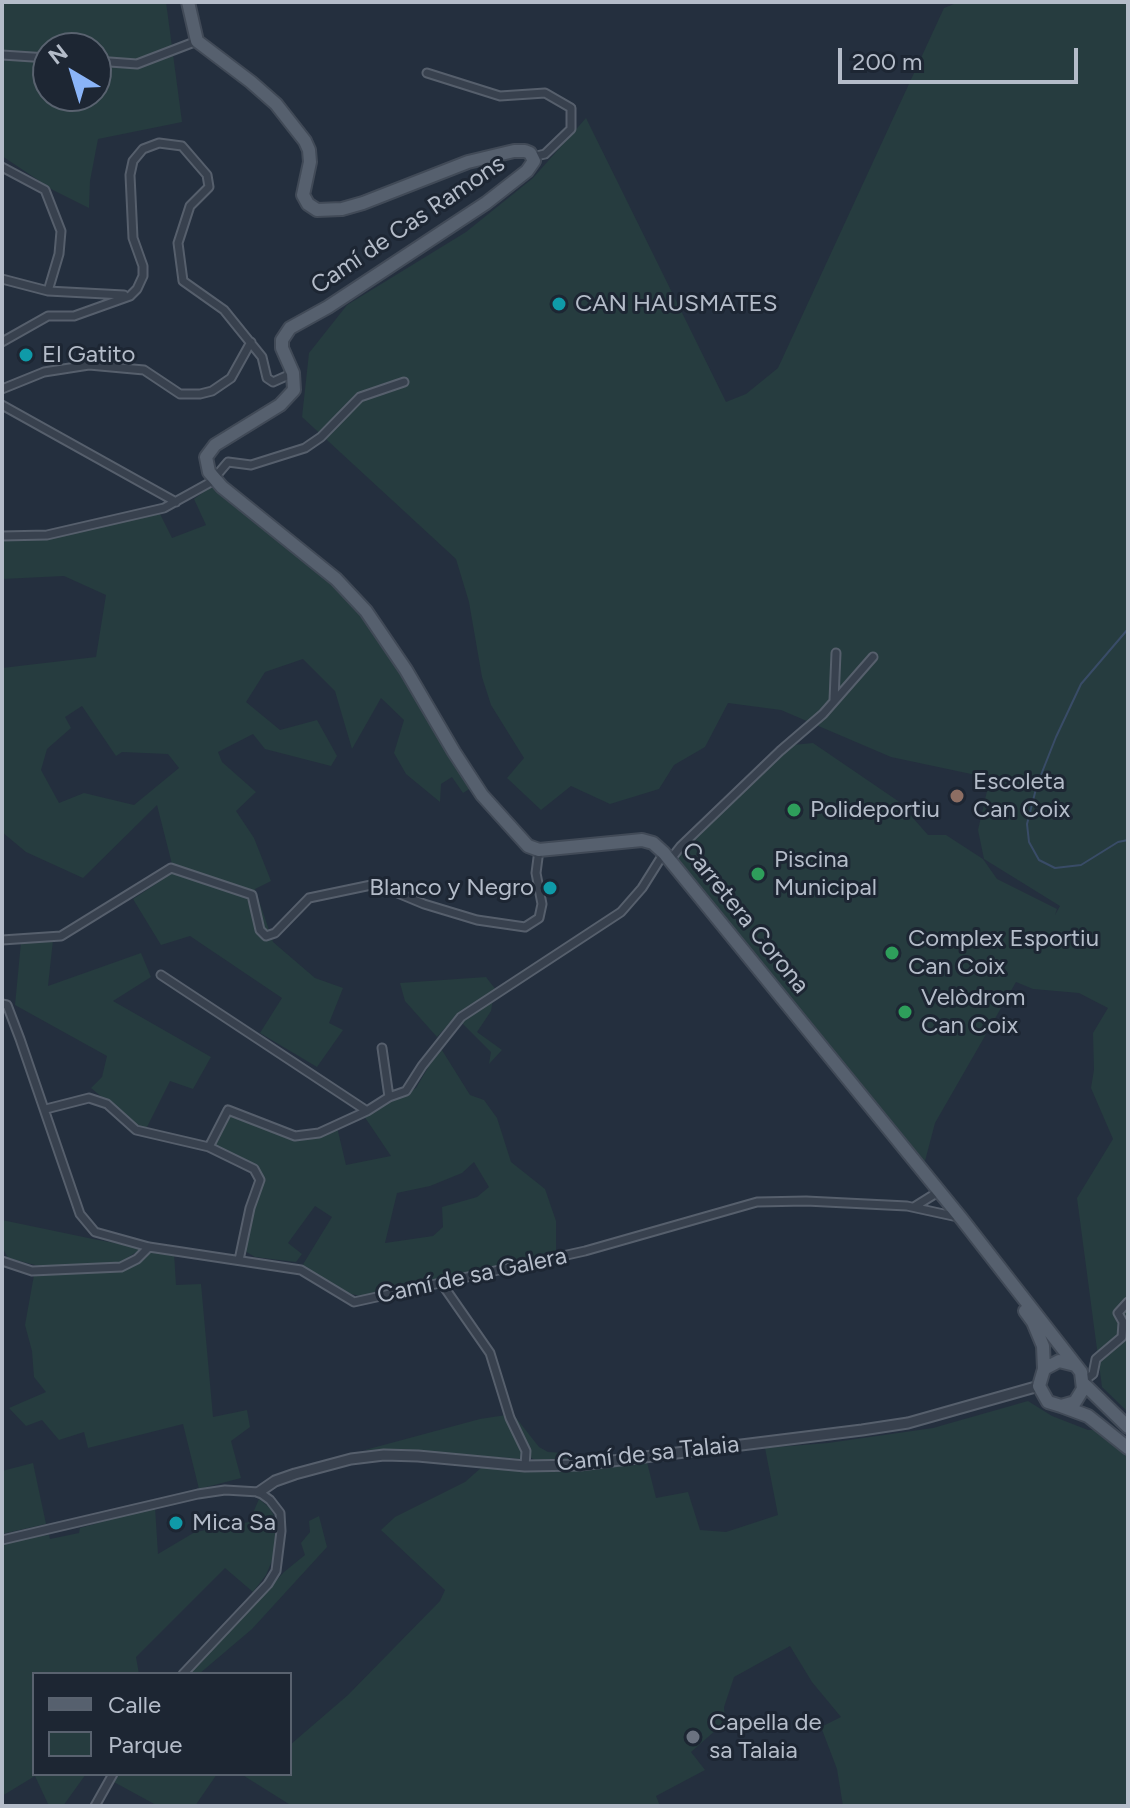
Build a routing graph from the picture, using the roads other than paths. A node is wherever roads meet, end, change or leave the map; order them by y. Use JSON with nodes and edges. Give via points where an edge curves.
{"nodes":[{"id":1,"x":188,"y":2,"type":"edge"},
{"id":2,"x":197,"y":41,"type":"junction"},
{"id":3,"x":2,"y":55,"type":"edge"},
{"id":4,"x":32,"y":57,"type":"edge"},
{"id":5,"x":112,"y":62,"type":"edge"},
{"id":6,"x":427,"y":73,"type":"dead end"},
{"id":7,"x":532,"y":157,"type":"junction"},
{"id":8,"x":2,"y":167,"type":"edge"},
{"id":9,"x":2,"y":279,"type":"edge"},
{"id":10,"x":48,"y":291,"type":"junction"},
{"id":11,"x":130,"y":296,"type":"junction"},
{"id":12,"x":2,"y":342,"type":"edge"},
{"id":13,"x":251,"y":342,"type":"junction"},
{"id":14,"x":293,"y":373,"type":"junction"},
{"id":15,"x":404,"y":382,"type":"dead end"},
{"id":16,"x":2,"y":389,"type":"edge"},
{"id":17,"x":2,"y":405,"type":"edge"},
{"id":18,"x":214,"y":479,"type":"junction"},
{"id":19,"x":176,"y":502,"type":"junction"},
{"id":20,"x":2,"y":536,"type":"edge"},
{"id":21,"x":836,"y":653,"type":"dead end"},
{"id":22,"x":873,"y":657,"type":"dead end"},
{"id":23,"x":834,"y":702,"type":"junction"},
{"id":24,"x":539,"y":850,"type":"junction"},
{"id":25,"x":667,"y":856,"type":"junction"},
{"id":26,"x":2,"y":940,"type":"edge"},
{"id":27,"x":161,"y":975,"type":"dead end"},
{"id":28,"x":2,"y":1004,"type":"edge"},
{"id":29,"x":382,"y":1048,"type":"dead end"},
{"id":30,"x":389,"y":1097,"type":"junction"},
{"id":31,"x":46,"y":1109,"type":"junction"},
{"id":32,"x":367,"y":1111,"type":"junction"},
{"id":33,"x":209,"y":1147,"type":"junction"},
{"id":34,"x":941,"y":1196,"type":"junction"},
{"id":35,"x":914,"y":1207,"type":"junction"},
{"id":36,"x":929,"y":1210,"type":"junction"},
{"id":37,"x":953,"y":1216,"type":"junction"},
{"id":38,"x":149,"y":1247,"type":"junction"},
{"id":39,"x":239,"y":1260,"type":"junction"},
{"id":40,"x":2,"y":1261,"type":"edge"},
{"id":41,"x":442,"y":1284,"type":"junction"},
{"id":42,"x":1128,"y":1302,"type":"edge"},
{"id":43,"x":1126,"y":1334,"type":"edge"},
{"id":44,"x":1075,"y":1365,"type":"junction"},
{"id":45,"x":1044,"y":1369,"type":"junction"},
{"id":46,"x":1084,"y":1382,"type":"junction"},
{"id":47,"x":1039,"y":1386,"type":"junction"},
{"id":48,"x":1061,"y":1406,"type":"junction"},
{"id":49,"x":1128,"y":1427,"type":"edge"},
{"id":50,"x":1128,"y":1448,"type":"edge"},
{"id":51,"x":525,"y":1466,"type":"junction"},
{"id":52,"x":259,"y":1492,"type":"junction"},
{"id":53,"x":2,"y":1540,"type":"edge"},
{"id":54,"x":185,"y":1672,"type":"edge"},
{"id":55,"x":112,"y":1776,"type":"edge"},
{"id":56,"x":95,"y":1806,"type":"edge"}],
"edges":[{"from":1,"to":2,"type":"main road"},
{"from":2,"to":5,"type":"street","via":[[137,64]]},
{"from":2,"to":7,"type":"main road","name":"Camí de Cas Ramons","via":[[276,104],[299,131],[310,162],[303,195],[317,210],[363,203],[468,162],[520,150]]},
{"from":3,"to":4,"type":"street"},
{"from":6,"to":7,"type":"street","via":[[500,96],[545,93],[571,108],[571,129],[545,154]]},
{"from":7,"to":14,"type":"main road","name":"Camí de Cas Ramons","via":[[532,166],[486,203],[290,328],[282,348]]},
{"from":8,"to":10,"type":"street","via":[[45,190],[61,231]]},
{"from":9,"to":10,"type":"street"},
{"from":10,"to":11,"type":"street"},
{"from":11,"to":12,"type":"street","via":[[74,316],[48,316]]},
{"from":11,"to":13,"type":"street","via":[[143,276],[131,220],[133,161],[143,149],[159,143],[182,146],[207,175],[209,187],[182,223],[178,243],[183,281],[224,310]]},
{"from":13,"to":14,"type":"street","via":[[267,378],[273,382]]},
{"from":13,"to":16,"type":"street","via":[[231,378],[200,394],[180,394],[144,370],[89,365],[44,372]]},
{"from":14,"to":18,"type":"main road","via":[[289,399],[209,451],[206,464]]},
{"from":15,"to":18,"type":"street","via":[[360,397],[305,448],[251,465],[228,462]]},
{"from":17,"to":19,"type":"street"},
{"from":18,"to":19,"type":"street"},
{"from":18,"to":24,"type":"main road","via":[[336,579],[366,611],[482,795],[521,839]]},
{"from":19,"to":20,"type":"street","via":[[47,535]]},
{"from":21,"to":23,"type":"street"},
{"from":22,"to":23,"type":"street"},
{"from":23,"to":25,"type":"street"},
{"from":24,"to":25,"type":"main road","name":"Carretera Corona","via":[[642,840]]},
{"from":24,"to":26,"type":"street","via":[[536,873],[542,904],[539,918],[525,927],[477,920],[376,884],[309,898],[266,936],[252,895],[171,868],[61,936]]},
{"from":25,"to":30,"type":"street","via":[[621,912],[461,1017],[406,1091]]},
{"from":25,"to":34,"type":"main road","name":"Carretera Corona"},
{"from":27,"to":32,"type":"street"},
{"from":28,"to":31,"type":"street","name":"Camí de sa Galera","via":[[7,1005]]},
{"from":29,"to":30,"type":"street"},
{"from":30,"to":32,"type":"street"},
{"from":31,"to":33,"type":"street","via":[[89,1098],[107,1104],[136,1130]]},
{"from":31,"to":38,"type":"street","name":"Camí de sa Galera","via":[[80,1214],[95,1232]]},
{"from":32,"to":33,"type":"street","via":[[319,1133],[295,1136],[228,1110]]},
{"from":33,"to":39,"type":"street","via":[[254,1169],[260,1180]]},
{"from":34,"to":35,"type":"street"},
{"from":34,"to":36,"type":"street"},
{"from":34,"to":37,"type":"main road","name":"Carretera Corona"},
{"from":34,"to":44,"type":"main road","name":"Carretera Corona"},
{"from":35,"to":36,"type":"street","name":"Camí de sa Galera"},
{"from":35,"to":41,"type":"street","name":"Camí de sa Galera","via":[[757,1202],[585,1251]]},
{"from":36,"to":37,"type":"street","name":"Camí de sa Galera"},
{"from":37,"to":45,"type":"main road","name":"Carretera Corona","via":[[1033,1322],[1043,1346]]},
{"from":38,"to":39,"type":"street","name":"Camí de sa Galera"},
{"from":38,"to":40,"type":"street","via":[[121,1267],[32,1271]]},
{"from":39,"to":41,"type":"street","name":"Camí de sa Galera","via":[[301,1270],[354,1302]]},
{"from":41,"to":51,"type":"street","via":[[490,1353],[526,1451]]},
{"from":42,"to":43,"type":"street","via":[[1118,1313]]},
{"from":43,"to":46,"type":"street","via":[[1096,1359],[1093,1374]]},
{"from":44,"to":45,"type":"main road","via":[[1059,1361]]},
{"from":44,"to":46,"type":"main road"},
{"from":45,"to":47,"type":"main road"},
{"from":46,"to":48,"type":"main road","via":[[1075,1402]]},
{"from":46,"to":49,"type":"main road"},
{"from":47,"to":48,"type":"main road","via":[[1048,1402]]},
{"from":47,"to":51,"type":"street","name":"Camí de sa Talaia","via":[[908,1423],[580,1465]]},
{"from":48,"to":50,"type":"main road","via":[[1088,1416]]},
{"from":51,"to":52,"type":"street","name":"Camí de sa Talaia","via":[[384,1455],[295,1474]]},
{"from":52,"to":53,"type":"street","via":[[198,1494]]},
{"from":52,"to":54,"type":"street","via":[[280,1513],[276,1571]]},
{"from":55,"to":56,"type":"street"}]}
